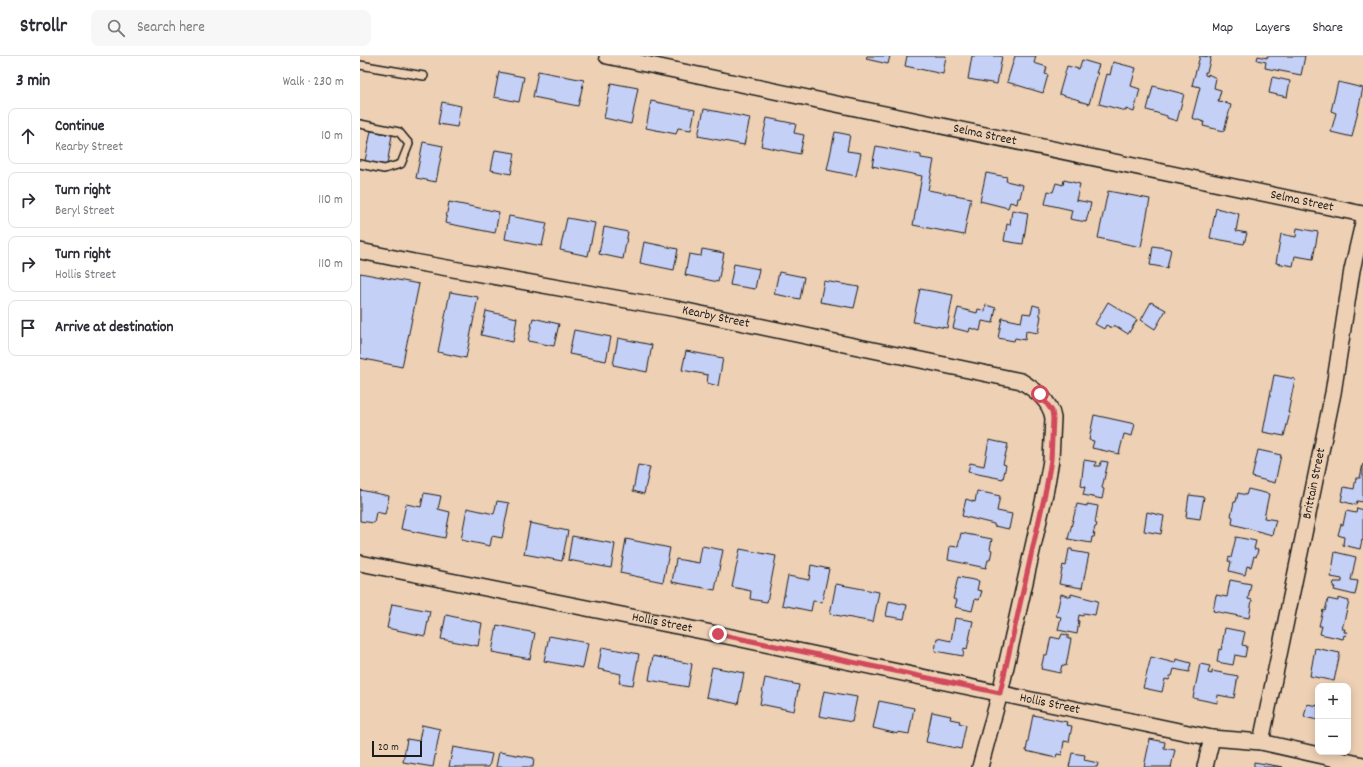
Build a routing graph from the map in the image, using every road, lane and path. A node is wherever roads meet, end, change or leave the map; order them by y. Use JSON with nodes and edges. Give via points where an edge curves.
{"nodes":[{"id":1,"x":607,"y":56,"type":"edge"},
{"id":2,"x":360,"y":66,"type":"edge"},
{"id":3,"x":424,"y":76,"type":"dead end"},
{"id":4,"x":360,"y":124,"type":"edge"},
{"id":5,"x":360,"y":164,"type":"edge"},
{"id":6,"x":1363,"y":214,"type":"edge"},
{"id":7,"x":1363,"y":223,"type":"edge"},
{"id":8,"x":360,"y":251,"type":"edge"},
{"id":9,"x":360,"y":563,"type":"edge"},
{"id":10,"x":1000,"y":693,"type":"junction"},
{"id":11,"x":1212,"y":738,"type":"junction"},
{"id":12,"x":1260,"y":742,"type":"junction"},
{"id":13,"x":1363,"y":764,"type":"edge"},
{"id":14,"x":980,"y":767,"type":"edge"},
{"id":15,"x":1206,"y":767,"type":"edge"}],
"edges":[{"from":1,"to":6,"type":"street","name":"Selma Street"},
{"from":2,"to":3,"type":"lane"},
{"from":4,"to":5,"type":"lane","via":[[399,132],[409,144],[401,164],[384,169]]},
{"from":7,"to":12,"type":"street","name":"Brittain Street","via":[[1352,270],[1333,393]]},
{"from":8,"to":10,"type":"street","name":"Kearby Street","via":[[677,309],[1021,381],[1040,394],[1052,411],[1051,460]]},
{"from":9,"to":10,"type":"street","name":"Hollis Street"},
{"from":10,"to":11,"type":"street","name":"Hollis Street"},
{"from":10,"to":14,"type":"street"},
{"from":11,"to":12,"type":"street","name":"Hollis Street"},
{"from":11,"to":15,"type":"street"},
{"from":12,"to":13,"type":"street","name":"Hollis Street"}]}
